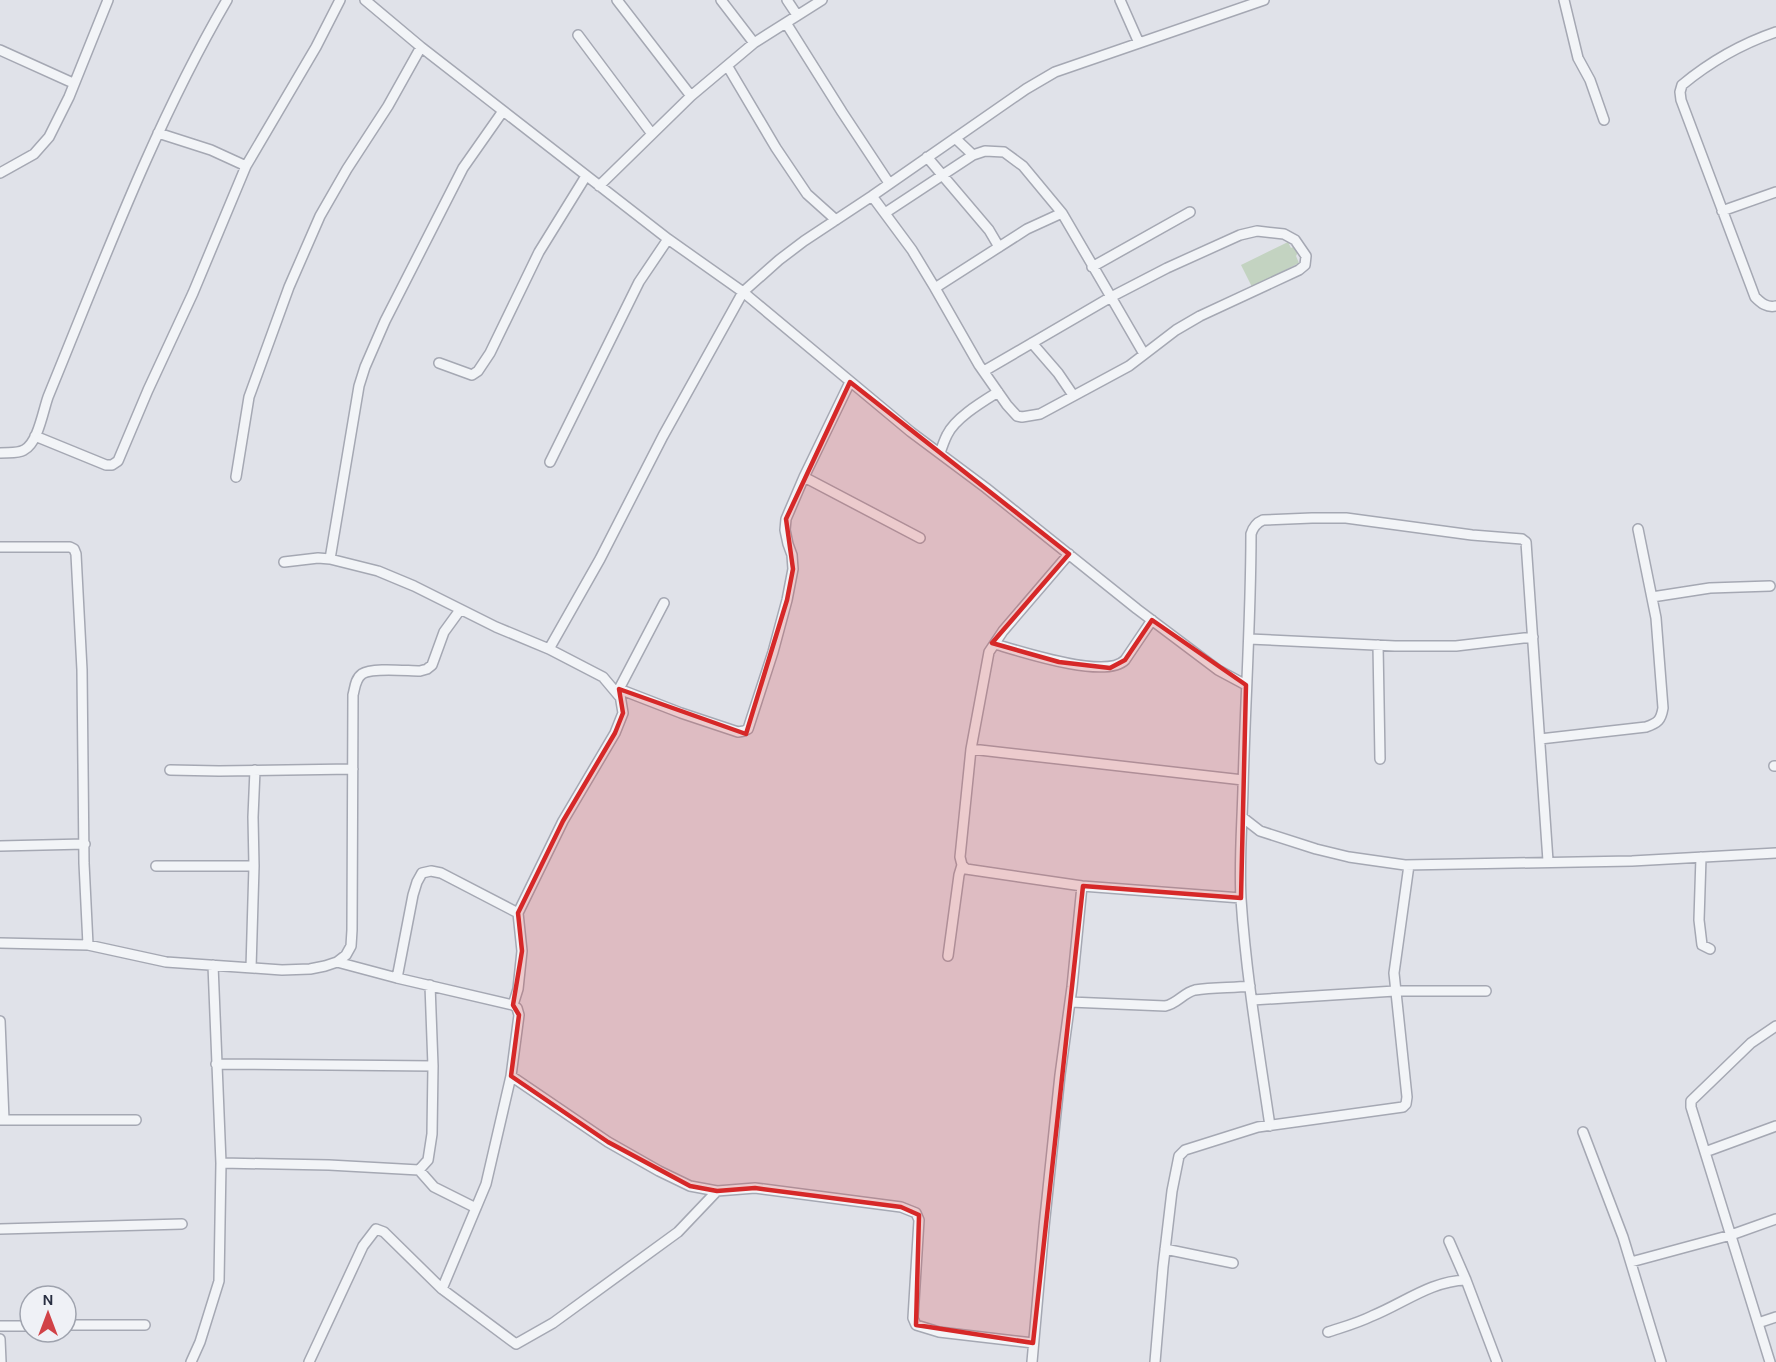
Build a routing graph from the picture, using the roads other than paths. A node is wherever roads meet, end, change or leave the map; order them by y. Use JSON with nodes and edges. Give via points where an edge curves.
{"nodes":[{"id":1,"x":108,"y":0,"type":"edge"},
{"id":2,"x":227,"y":0,"type":"edge"},
{"id":3,"x":340,"y":0,"type":"edge"},
{"id":4,"x":365,"y":0,"type":"edge"},
{"id":5,"x":617,"y":0,"type":"edge"},
{"id":6,"x":721,"y":0,"type":"edge"},
{"id":7,"x":787,"y":0,"type":"edge"},
{"id":8,"x":822,"y":0,"type":"edge"},
{"id":9,"x":1120,"y":0,"type":"edge"},
{"id":10,"x":1264,"y":0,"type":"edge"},
{"id":11,"x":1564,"y":0,"type":"edge"},
{"id":12,"x":797,"y":15,"type":"junction"},
{"id":13,"x":786,"y":22,"type":"junction"},
{"id":14,"x":1776,"y":32,"type":"edge"},
{"id":15,"x":578,"y":35,"type":"dead end"},
{"id":16,"x":1139,"y":42,"type":"junction"},
{"id":17,"x":754,"y":43,"type":"junction"},
{"id":18,"x":421,"y":47,"type":"junction"},
{"id":19,"x":0,"y":50,"type":"edge"},
{"id":20,"x":728,"y":67,"type":"junction"},
{"id":21,"x":73,"y":83,"type":"junction"},
{"id":22,"x":691,"y":96,"type":"junction"},
{"id":23,"x":503,"y":111,"type":"junction"},
{"id":24,"x":1604,"y":120,"type":"dead end"},
{"id":25,"x":159,"y":133,"type":"junction"},
{"id":26,"x":652,"y":134,"type":"junction"},
{"id":27,"x":955,"y":138,"type":"junction"},
{"id":28,"x":973,"y":155,"type":"junction"},
{"id":29,"x":927,"y":157,"type":"junction"},
{"id":30,"x":246,"y":166,"type":"junction"},
{"id":31,"x":0,"y":173,"type":"edge"},
{"id":32,"x":942,"y":175,"type":"junction"},
{"id":33,"x":586,"y":176,"type":"junction"},
{"id":34,"x":889,"y":183,"type":"junction"},
{"id":35,"x":599,"y":186,"type":"junction"},
{"id":36,"x":1776,"y":192,"type":"edge"},
{"id":37,"x":872,"y":196,"type":"junction"},
{"id":38,"x":1722,"y":210,"type":"junction"},
{"id":39,"x":1190,"y":212,"type":"dead end"},
{"id":40,"x":885,"y":213,"type":"junction"},
{"id":41,"x":1062,"y":213,"type":"junction"},
{"id":42,"x":836,"y":220,"type":"junction"},
{"id":43,"x":668,"y":239,"type":"junction"},
{"id":44,"x":999,"y":247,"type":"junction"},
{"id":45,"x":1092,"y":267,"type":"junction"},
{"id":46,"x":935,"y":288,"type":"junction"},
{"id":47,"x":743,"y":292,"type":"junction"},
{"id":48,"x":1111,"y":297,"type":"junction"},
{"id":49,"x":1776,"y":306,"type":"edge"},
{"id":50,"x":1032,"y":343,"type":"junction"},
{"id":51,"x":1144,"y":354,"type":"junction"},
{"id":52,"x":439,"y":363,"type":"dead end"},
{"id":53,"x":984,"y":371,"type":"junction"},
{"id":54,"x":850,"y":382,"type":"junction"},
{"id":55,"x":998,"y":392,"type":"junction"},
{"id":56,"x":1073,"y":395,"type":"junction"},
{"id":57,"x":35,"y":436,"type":"junction"},
{"id":58,"x":0,"y":453,"type":"edge"},
{"id":59,"x":940,"y":453,"type":"junction"},
{"id":60,"x":550,"y":462,"type":"dead end"},
{"id":61,"x":236,"y":477,"type":"dead end"},
{"id":62,"x":804,"y":477,"type":"junction"},
{"id":63,"x":1638,"y":529,"type":"dead end"},
{"id":64,"x":920,"y":538,"type":"dead end"},
{"id":65,"x":0,"y":547,"type":"edge"},
{"id":66,"x":1069,"y":554,"type":"junction"},
{"id":67,"x":330,"y":559,"type":"junction"},
{"id":68,"x":284,"y":562,"type":"dead end"},
{"id":69,"x":1770,"y":586,"type":"dead end"},
{"id":70,"x":1652,"y":597,"type":"junction"},
{"id":71,"x":664,"y":603,"type":"dead end"},
{"id":72,"x":460,"y":610,"type":"junction"},
{"id":73,"x":1152,"y":620,"type":"junction"},
{"id":74,"x":557,"y":633,"type":"junction"},
{"id":75,"x":1533,"y":637,"type":"junction"},
{"id":76,"x":1249,"y":639,"type":"junction"},
{"id":77,"x":534,"y":643,"type":"junction"},
{"id":78,"x":995,"y":644,"type":"junction"},
{"id":79,"x":1378,"y":645,"type":"junction"},
{"id":80,"x":549,"y":649,"type":"junction"},
{"id":81,"x":1246,"y":686,"type":"junction"},
{"id":82,"x":619,"y":693,"type":"junction"},
{"id":83,"x":1540,"y":739,"type":"junction"},
{"id":84,"x":970,"y":749,"type":"junction"},
{"id":85,"x":1380,"y":759,"type":"dead end"},
{"id":86,"x":353,"y":769,"type":"junction"},
{"id":87,"x":170,"y":770,"type":"dead end"},
{"id":88,"x":255,"y":770,"type":"junction"},
{"id":89,"x":1243,"y":780,"type":"junction"},
{"id":90,"x":1242,"y":817,"type":"junction"},
{"id":91,"x":1260,"y":831,"type":"junction"},
{"id":92,"x":1242,"y":834,"type":"junction"},
{"id":93,"x":84,"y":844,"type":"junction"},
{"id":94,"x":0,"y":846,"type":"edge"},
{"id":95,"x":1776,"y":854,"type":"edge"},
{"id":96,"x":1701,"y":857,"type":"junction"},
{"id":97,"x":1548,"y":861,"type":"junction"},
{"id":98,"x":962,"y":865,"type":"junction"},
{"id":99,"x":1409,"y":865,"type":"junction"},
{"id":100,"x":156,"y":866,"type":"dead end"},
{"id":101,"x":254,"y":866,"type":"junction"},
{"id":102,"x":1082,"y":886,"type":"junction"},
{"id":103,"x":1241,"y":898,"type":"junction"},
{"id":104,"x":518,"y":913,"type":"junction"},
{"id":105,"x":0,"y":943,"type":"edge"},
{"id":106,"x":88,"y":945,"type":"junction"},
{"id":107,"x":1710,"y":949,"type":"dead end"},
{"id":108,"x":948,"y":956,"type":"dead end"},
{"id":109,"x":337,"y":962,"type":"junction"},
{"id":110,"x":213,"y":965,"type":"junction"},
{"id":111,"x":251,"y":968,"type":"junction"},
{"id":112,"x":397,"y":978,"type":"junction"},
{"id":113,"x":430,"y":985,"type":"junction"},
{"id":114,"x":1250,"y":986,"type":"junction"},
{"id":115,"x":1486,"y":991,"type":"dead end"},
{"id":116,"x":1395,"y":992,"type":"junction"},
{"id":117,"x":1252,"y":1000,"type":"junction"},
{"id":118,"x":1070,"y":1002,"type":"junction"},
{"id":119,"x":513,"y":1005,"type":"junction"},
{"id":120,"x":0,"y":1021,"type":"edge"},
{"id":121,"x":1776,"y":1026,"type":"edge"},
{"id":122,"x":216,"y":1064,"type":"junction"},
{"id":123,"x":433,"y":1066,"type":"junction"},
{"id":124,"x":511,"y":1076,"type":"junction"},
{"id":125,"x":2,"y":1120,"type":"edge"},
{"id":126,"x":136,"y":1120,"type":"dead end"},
{"id":127,"x":1270,"y":1125,"type":"junction"},
{"id":128,"x":1776,"y":1126,"type":"edge"},
{"id":129,"x":1584,"y":1132,"type":"dead end"},
{"id":130,"x":1705,"y":1152,"type":"junction"},
{"id":131,"x":221,"y":1163,"type":"junction"},
{"id":132,"x":419,"y":1170,"type":"junction"},
{"id":133,"x":717,"y":1191,"type":"junction"},
{"id":134,"x":476,"y":1208,"type":"junction"},
{"id":135,"x":1776,"y":1219,"type":"edge"},
{"id":136,"x":182,"y":1224,"type":"dead end"},
{"id":137,"x":0,"y":1229,"type":"edge"},
{"id":138,"x":1731,"y":1235,"type":"junction"},
{"id":139,"x":1449,"y":1241,"type":"dead end"},
{"id":140,"x":1165,"y":1249,"type":"junction"},
{"id":141,"x":1631,"y":1262,"type":"junction"},
{"id":142,"x":1233,"y":1263,"type":"dead end"},
{"id":143,"x":1466,"y":1280,"type":"junction"},
{"id":144,"x":442,"y":1289,"type":"junction"},
{"id":145,"x":1776,"y":1317,"type":"edge"},
{"id":146,"x":1758,"y":1323,"type":"junction"},
{"id":147,"x":145,"y":1324,"type":"dead end"},
{"id":148,"x":78,"y":1325,"type":"edge"},
{"id":149,"x":0,"y":1326,"type":"edge"},
{"id":150,"x":18,"y":1326,"type":"edge"},
{"id":151,"x":1328,"y":1332,"type":"dead end"},
{"id":152,"x":0,"y":1339,"type":"edge"},
{"id":153,"x":1033,"y":1343,"type":"junction"},
{"id":154,"x":1,"y":1362,"type":"edge"},
{"id":155,"x":191,"y":1362,"type":"edge"},
{"id":156,"x":309,"y":1362,"type":"edge"},
{"id":157,"x":1032,"y":1362,"type":"edge"},
{"id":158,"x":1155,"y":1362,"type":"edge"},
{"id":159,"x":1497,"y":1362,"type":"edge"},
{"id":160,"x":1661,"y":1362,"type":"edge"},
{"id":161,"x":1770,"y":1362,"type":"edge"}],
"edges":[{"from":1,"to":21,"type":"street"},
{"from":2,"to":25,"type":"street"},
{"from":3,"to":30,"type":"street"},
{"from":4,"to":18,"type":"street"},
{"from":5,"to":22,"type":"street"},
{"from":6,"to":17,"type":"street"},
{"from":7,"to":12,"type":"street"},
{"from":8,"to":12,"type":"street"},
{"from":9,"to":16,"type":"street"},
{"from":10,"to":16,"type":"street"},
{"from":11,"to":24,"type":"street","via":[[1578,58]]},
{"from":12,"to":13,"type":"street"},
{"from":13,"to":17,"type":"street"},
{"from":13,"to":34,"type":"street"},
{"from":14,"to":38,"type":"street","via":[[1724,54],[1682,85],[1681,100]]},
{"from":15,"to":26,"type":"street"},
{"from":16,"to":27,"type":"street","via":[[1055,72]]},
{"from":17,"to":20,"type":"street"},
{"from":18,"to":23,"type":"street"},
{"from":18,"to":61,"type":"street","via":[[320,216],[289,287],[249,397]]},
{"from":19,"to":21,"type":"street"},
{"from":20,"to":22,"type":"street"},
{"from":20,"to":42,"type":"street","via":[[807,194]]},
{"from":21,"to":31,"type":"street","via":[[49,137],[34,154]]},
{"from":22,"to":26,"type":"street"},
{"from":23,"to":33,"type":"street"},
{"from":23,"to":67,"type":"street","via":[[463,168],[365,367]]},
{"from":25,"to":30,"type":"street"},
{"from":25,"to":57,"type":"street"},
{"from":26,"to":35,"type":"street"},
{"from":27,"to":28,"type":"street"},
{"from":27,"to":29,"type":"street"},
{"from":28,"to":32,"type":"street"},
{"from":28,"to":41,"type":"street","via":[[997,151],[1009,155]]},
{"from":29,"to":32,"type":"street"},
{"from":29,"to":34,"type":"street"},
{"from":30,"to":57,"type":"street","via":[[118,461],[106,465]]},
{"from":32,"to":40,"type":"street"},
{"from":32,"to":44,"type":"street"},
{"from":33,"to":35,"type":"street"},
{"from":33,"to":52,"type":"street","via":[[539,252],[478,371],[472,375]]},
{"from":34,"to":37,"type":"street"},
{"from":35,"to":43,"type":"street"},
{"from":36,"to":38,"type":"street"},
{"from":37,"to":40,"type":"street"},
{"from":37,"to":42,"type":"street"},
{"from":38,"to":49,"type":"street","via":[[1755,297],[1762,304]]},
{"from":39,"to":45,"type":"street"},
{"from":40,"to":46,"type":"street"},
{"from":41,"to":44,"type":"street"},
{"from":41,"to":45,"type":"street"},
{"from":42,"to":47,"type":"street","via":[[778,260]]},
{"from":43,"to":47,"type":"street"},
{"from":43,"to":60,"type":"street","via":[[639,282]]},
{"from":44,"to":46,"type":"street"},
{"from":45,"to":48,"type":"street"},
{"from":46,"to":53,"type":"street"},
{"from":47,"to":54,"type":"street"},
{"from":47,"to":74,"type":"street"},
{"from":48,"to":50,"type":"street"},
{"from":48,"to":51,"type":"street"},
{"from":48,"to":51,"type":"street","via":[[1240,235],[1257,231],[1284,234],[1295,240],[1306,256],[1305,265],[1299,270],[1200,316]]},
{"from":50,"to":53,"type":"street"},
{"from":50,"to":56,"type":"street"},
{"from":51,"to":56,"type":"street","via":[[1130,366]]},
{"from":53,"to":55,"type":"street"},
{"from":54,"to":59,"type":"street"},
{"from":54,"to":62,"type":"street"},
{"from":55,"to":56,"type":"street","via":[[1022,417],[1040,414]]},
{"from":55,"to":59,"type":"street","via":[[954,425]]},
{"from":57,"to":58,"type":"street","via":[[27,449]]},
{"from":59,"to":66,"type":"street"},
{"from":62,"to":64,"type":"street"},
{"from":62,"to":82,"type":"street","via":[[786,519],[793,569],[787,600],[748,729],[738,732]]},
{"from":63,"to":70,"type":"street"},
{"from":65,"to":93,"type":"street","via":[[70,547],[76,554]]},
{"from":66,"to":73,"type":"street"},
{"from":66,"to":78,"type":"street"},
{"from":67,"to":68,"type":"street"},
{"from":67,"to":72,"type":"street","via":[[378,571]]},
{"from":69,"to":70,"type":"street","via":[[1710,588]]},
{"from":70,"to":83,"type":"street","via":[[1661,718],[1646,727]]},
{"from":71,"to":82,"type":"street"},
{"from":72,"to":77,"type":"street"},
{"from":72,"to":86,"type":"street","via":[[444,632],[427,669],[370,671],[356,681]]},
{"from":73,"to":78,"type":"street","via":[[1125,660],[1110,668],[1059,662]]},
{"from":73,"to":81,"type":"street"},
{"from":74,"to":77,"type":"street"},
{"from":74,"to":80,"type":"street"},
{"from":75,"to":76,"type":"street","via":[[1527,546],[1522,539],[1346,518],[1312,518],[1263,520],[1252,528]]},
{"from":75,"to":79,"type":"street","via":[[1456,646]]},
{"from":75,"to":83,"type":"street"},
{"from":76,"to":79,"type":"street"},
{"from":76,"to":81,"type":"street"},
{"from":77,"to":80,"type":"street"},
{"from":78,"to":84,"type":"street","via":[[989,652]]},
{"from":79,"to":85,"type":"street"},
{"from":80,"to":82,"type":"street","via":[[603,677]]},
{"from":81,"to":89,"type":"street"},
{"from":82,"to":104,"type":"street","via":[[623,713],[615,733],[563,821]]},
{"from":83,"to":97,"type":"street"},
{"from":84,"to":89,"type":"street"},
{"from":84,"to":98,"type":"street"},
{"from":86,"to":88,"type":"street"},
{"from":86,"to":109,"type":"street","via":[[351,946]]},
{"from":87,"to":88,"type":"street"},
{"from":88,"to":101,"type":"street"},
{"from":89,"to":90,"type":"street"},
{"from":90,"to":91,"type":"street"},
{"from":90,"to":92,"type":"street"},
{"from":91,"to":92,"type":"street"},
{"from":91,"to":99,"type":"street","via":[[1327,852]]},
{"from":92,"to":103,"type":"street"},
{"from":93,"to":94,"type":"street"},
{"from":93,"to":106,"type":"street"},
{"from":95,"to":96,"type":"street"},
{"from":96,"to":97,"type":"street"},
{"from":96,"to":107,"type":"street","via":[[1702,945]]},
{"from":97,"to":99,"type":"street"},
{"from":98,"to":102,"type":"street"},
{"from":98,"to":108,"type":"street"},
{"from":99,"to":116,"type":"street","via":[[1394,973]]},
{"from":100,"to":101,"type":"street"},
{"from":101,"to":111,"type":"street"},
{"from":102,"to":103,"type":"street"},
{"from":102,"to":118,"type":"street"},
{"from":103,"to":114,"type":"street"},
{"from":104,"to":112,"type":"street","via":[[441,873],[422,873],[413,895]]},
{"from":104,"to":119,"type":"street","via":[[522,951]]},
{"from":105,"to":106,"type":"street"},
{"from":106,"to":110,"type":"street","via":[[166,962]]},
{"from":109,"to":111,"type":"street","via":[[310,969]]},
{"from":109,"to":112,"type":"street"},
{"from":110,"to":111,"type":"street"},
{"from":110,"to":122,"type":"street"},
{"from":112,"to":113,"type":"street"},
{"from":113,"to":119,"type":"street"},
{"from":113,"to":123,"type":"street"},
{"from":114,"to":117,"type":"street"},
{"from":114,"to":118,"type":"street","via":[[1195,990],[1165,1006]]},
{"from":115,"to":116,"type":"street"},
{"from":116,"to":117,"type":"street"},
{"from":116,"to":127,"type":"street","via":[[1406,1104]]},
{"from":117,"to":127,"type":"street"},
{"from":118,"to":153,"type":"street"},
{"from":119,"to":124,"type":"street","via":[[519,1015]]},
{"from":120,"to":125,"type":"street"},
{"from":121,"to":130,"type":"street","via":[[1751,1043],[1691,1101]]},
{"from":122,"to":123,"type":"street"},
{"from":122,"to":131,"type":"street"},
{"from":123,"to":132,"type":"street","via":[[432,1134],[428,1160]]},
{"from":124,"to":133,"type":"street","via":[[608,1142],[659,1171],[690,1186]]},
{"from":124,"to":134,"type":"street","via":[[486,1184]]},
{"from":125,"to":126,"type":"street"},
{"from":127,"to":140,"type":"street","via":[[1192,1146],[1179,1156]]},
{"from":128,"to":130,"type":"street"},
{"from":129,"to":141,"type":"street"},
{"from":130,"to":138,"type":"street"},
{"from":131,"to":132,"type":"street"},
{"from":131,"to":155,"type":"street","via":[[219,1281]]},
{"from":132,"to":134,"type":"street","via":[[434,1187]]},
{"from":133,"to":144,"type":"street","via":[[678,1232],[553,1323],[516,1344]]},
{"from":133,"to":153,"type":"street","via":[[755,1188],[901,1207],[916,1213],[916,1324],[939,1332]]},
{"from":134,"to":144,"type":"street"},
{"from":135,"to":138,"type":"street"},
{"from":136,"to":137,"type":"street"},
{"from":138,"to":141,"type":"street"},
{"from":138,"to":146,"type":"street"},
{"from":139,"to":143,"type":"street"},
{"from":140,"to":142,"type":"street"},
{"from":140,"to":158,"type":"street"},
{"from":141,"to":160,"type":"street"},
{"from":143,"to":151,"type":"street","via":[[1432,1286],[1372,1317]]},
{"from":143,"to":159,"type":"street"},
{"from":144,"to":156,"type":"street","via":[[384,1232],[376,1229],[363,1246]]},
{"from":145,"to":146,"type":"street"},
{"from":146,"to":161,"type":"street"},
{"from":147,"to":148,"type":"street"},
{"from":149,"to":150,"type":"street"},
{"from":152,"to":154,"type":"street"},
{"from":153,"to":157,"type":"street"}]}
